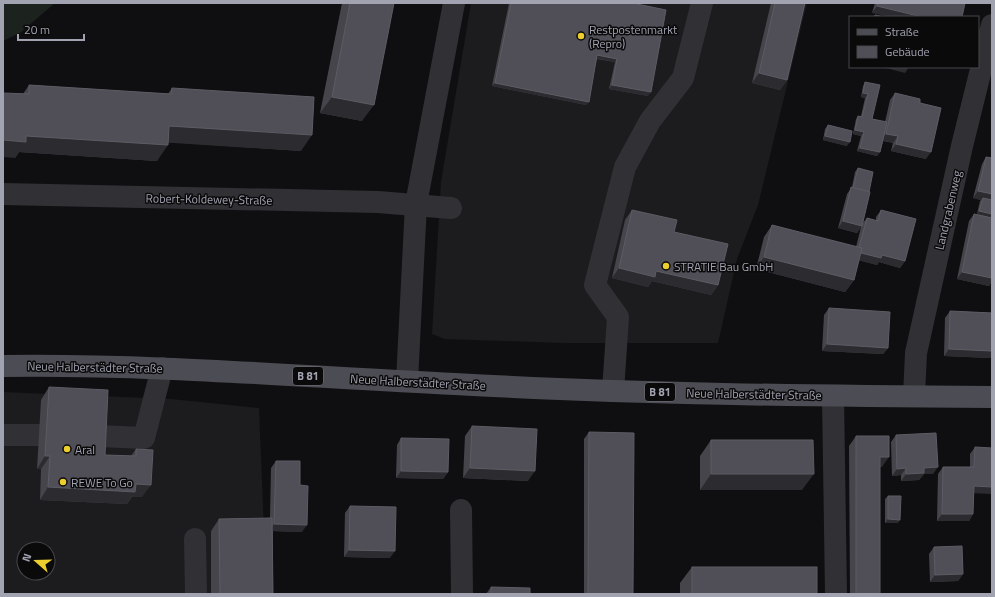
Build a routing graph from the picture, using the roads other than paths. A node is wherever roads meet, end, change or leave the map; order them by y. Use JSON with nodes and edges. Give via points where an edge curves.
{"nodes":[{"id":1,"x":454,"y":3,"type":"edge"},
{"id":2,"x":702,"y":3,"type":"edge"},
{"id":3,"x":992,"y":25,"type":"edge"},
{"id":4,"x":3,"y":194,"type":"edge"},
{"id":5,"x":416,"y":204,"type":"junction"},
{"id":6,"x":451,"y":208,"type":"dead end"},
{"id":7,"x":3,"y":366,"type":"edge"},
{"id":8,"x":162,"y":368,"type":"junction"},
{"id":9,"x":407,"y":381,"type":"junction"},
{"id":10,"x":613,"y":392,"type":"junction"},
{"id":11,"x":833,"y":396,"type":"junction"},
{"id":12,"x":914,"y":396,"type":"junction"},
{"id":13,"x":992,"y":397,"type":"edge"},
{"id":14,"x":3,"y":435,"type":"edge"},
{"id":15,"x":39,"y":435,"type":"dead end"},
{"id":16,"x":98,"y":436,"type":"edge"},
{"id":17,"x":461,"y":510,"type":"dead end"},
{"id":18,"x":195,"y":539,"type":"dead end"},
{"id":19,"x":196,"y":594,"type":"edge"},
{"id":20,"x":462,"y":594,"type":"edge"},
{"id":21,"x":836,"y":594,"type":"edge"}],
"edges":[{"from":1,"to":5,"type":"street"},
{"from":2,"to":10,"type":"street","via":[[683,78],[650,121],[625,167],[595,285],[618,317]]},
{"from":3,"to":12,"type":"street","name":"Landgrabenweg","via":[[916,352]]},
{"from":4,"to":5,"type":"street","name":"Robert-Koldewey-Straße"},
{"from":5,"to":6,"type":"street","name":"Robert-Koldewey-Straße"},
{"from":5,"to":9,"type":"street"},
{"from":7,"to":8,"type":"main road","name":"Neue Halberstädter Straße","number":"B 81"},
{"from":8,"to":9,"type":"main road","name":"Neue Halberstädter Straße","number":"B 81"},
{"from":8,"to":16,"type":"street","via":[[144,438]]},
{"from":9,"to":10,"type":"main road","name":"Neue Halberstädter Straße","number":"B 81"},
{"from":10,"to":11,"type":"main road","name":"Neue Halberstädter Straße","number":"B 81"},
{"from":11,"to":12,"type":"main road","name":"Neue Halberstädter Straße","number":"B 81"},
{"from":11,"to":21,"type":"street","name":"Neue Halberstädter Straße"},
{"from":12,"to":13,"type":"main road","name":"Neue Halberstädter Straße","number":"B 81"},
{"from":14,"to":15,"type":"street"},
{"from":17,"to":20,"type":"street"},
{"from":18,"to":19,"type":"street"}]}
